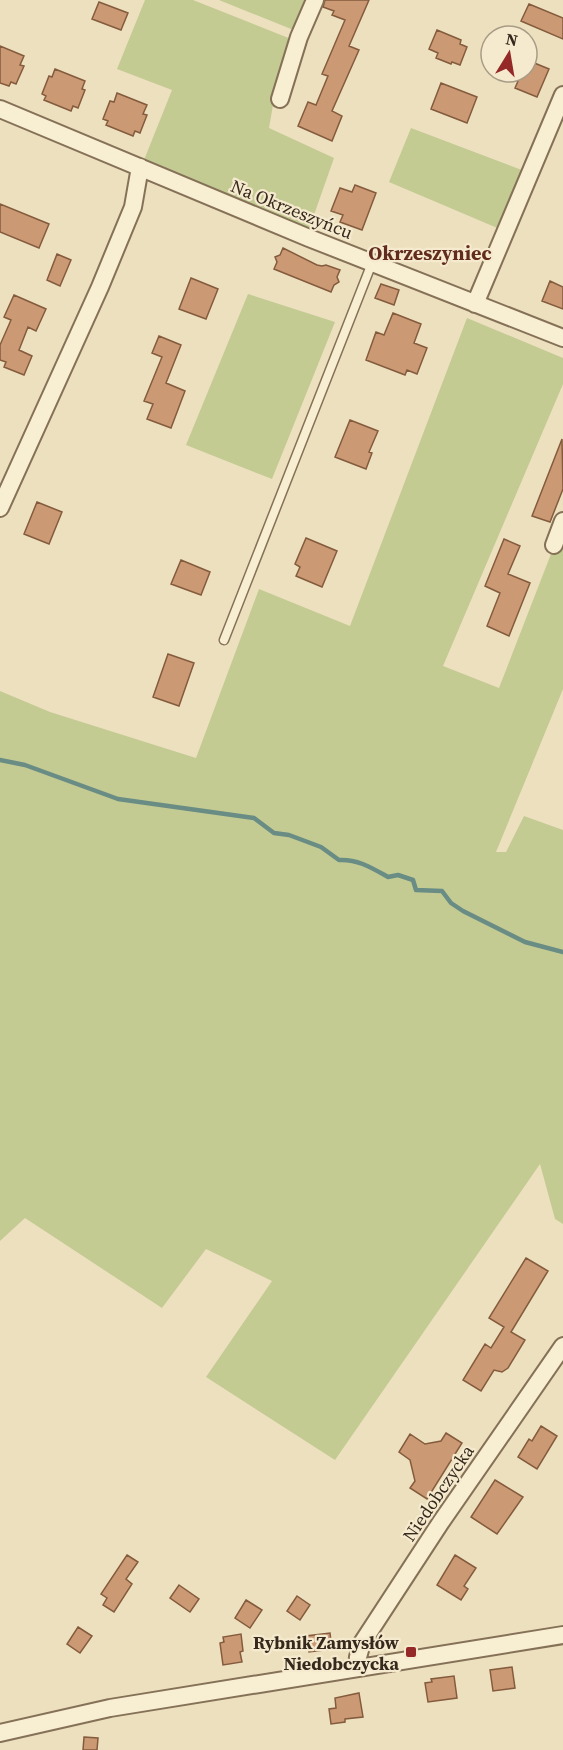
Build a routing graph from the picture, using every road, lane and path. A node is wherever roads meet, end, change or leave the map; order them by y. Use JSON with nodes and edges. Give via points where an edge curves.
{"nodes":[{"id":1,"x":315,"y":0,"type":"edge"},
{"id":2,"x":563,"y":95,"type":"edge"},
{"id":3,"x":280,"y":99,"type":"dead end"},
{"id":4,"x":0,"y":109,"type":"edge"},
{"id":5,"x":140,"y":167,"type":"junction"},
{"id":6,"x":372,"y":263,"type":"junction"},
{"id":7,"x":476,"y":304,"type":"junction"},
{"id":8,"x":563,"y":339,"type":"edge"},
{"id":9,"x":0,"y":508,"type":"edge"},
{"id":10,"x":563,"y":521,"type":"edge"},
{"id":11,"x":554,"y":545,"type":"dead end"},
{"id":12,"x":224,"y":640,"type":"dead end"},
{"id":13,"x":563,"y":1346,"type":"edge"},
{"id":14,"x":563,"y":1635,"type":"edge"},
{"id":15,"x":357,"y":1668,"type":"junction"},
{"id":16,"x":0,"y":1733,"type":"edge"}],
"edges":[{"from":1,"to":3,"type":"street"},
{"from":2,"to":7,"type":"street"},
{"from":4,"to":5,"type":"street","name":"Na Okrzeszyńcu"},
{"from":5,"to":6,"type":"street","name":"Na Okrzeszyńcu"},
{"from":5,"to":9,"type":"street","via":[[133,207]]},
{"from":6,"to":7,"type":"street","name":"Na Okrzeszyńcu"},
{"from":6,"to":12,"type":"lane"},
{"from":7,"to":8,"type":"street","name":"Na Okrzeszyńcu"},
{"from":10,"to":11,"type":"street"},
{"from":13,"to":15,"type":"street","name":"Niedobczycka","via":[[362,1643]]},
{"from":14,"to":15,"type":"street"},
{"from":15,"to":16,"type":"street","via":[[110,1708]]}]}
